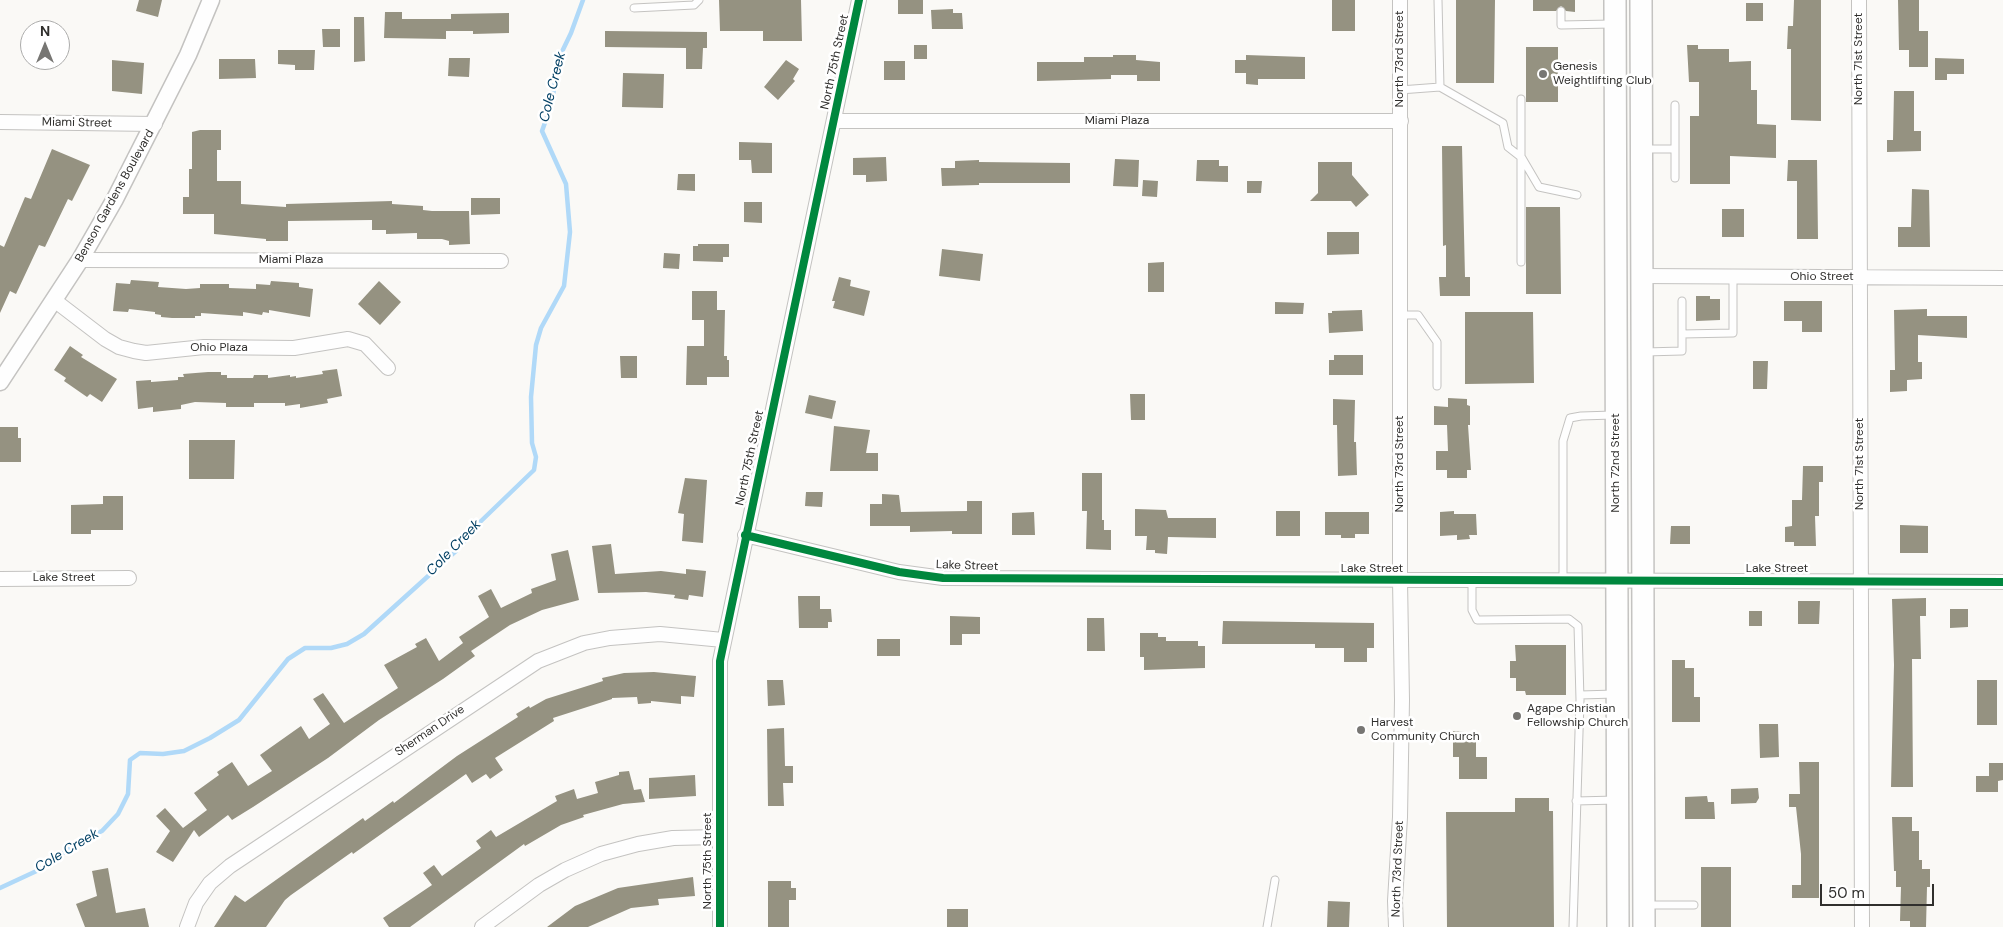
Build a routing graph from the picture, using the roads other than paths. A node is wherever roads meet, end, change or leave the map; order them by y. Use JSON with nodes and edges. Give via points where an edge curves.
{"nodes":[{"id":1,"x":211,"y":0,"type":"edge"},
{"id":2,"x":699,"y":0,"type":"edge"},
{"id":3,"x":859,"y":0,"type":"edge"},
{"id":4,"x":1400,"y":0,"type":"edge"},
{"id":5,"x":1438,"y":0,"type":"edge"},
{"id":6,"x":1614,"y":0,"type":"edge"},
{"id":7,"x":1641,"y":0,"type":"edge"},
{"id":8,"x":1859,"y":0,"type":"edge"},
{"id":9,"x":634,"y":8,"type":"dead end"},
{"id":10,"x":1561,"y":11,"type":"dead end"},
{"id":11,"x":1615,"y":24,"type":"junction"},
{"id":12,"x":1440,"y":87,"type":"junction"},
{"id":13,"x":1400,"y":90,"type":"junction"},
{"id":14,"x":1522,"y":99,"type":"dead end"},
{"id":15,"x":1675,"y":105,"type":"dead end"},
{"id":16,"x":834,"y":121,"type":"junction"},
{"id":17,"x":1400,"y":121,"type":"junction"},
{"id":18,"x":0,"y":122,"type":"edge"},
{"id":19,"x":155,"y":124,"type":"junction"},
{"id":20,"x":1641,"y":149,"type":"junction"},
{"id":21,"x":1675,"y":149,"type":"junction"},
{"id":22,"x":1522,"y":158,"type":"junction"},
{"id":23,"x":1675,"y":178,"type":"dead end"},
{"id":24,"x":1577,"y":195,"type":"dead end"},
{"id":25,"x":80,"y":260,"type":"junction"},
{"id":26,"x":501,"y":261,"type":"dead end"},
{"id":27,"x":1521,"y":262,"type":"dead end"},
{"id":28,"x":1642,"y":276,"type":"junction"},
{"id":29,"x":1733,"y":276,"type":"junction"},
{"id":30,"x":1859,"y":277,"type":"junction"},
{"id":31,"x":2003,"y":278,"type":"edge"},
{"id":32,"x":54,"y":300,"type":"junction"},
{"id":33,"x":1682,"y":301,"type":"dead end"},
{"id":34,"x":1400,"y":315,"type":"junction"},
{"id":35,"x":1682,"y":334,"type":"junction"},
{"id":36,"x":1642,"y":352,"type":"junction"},
{"id":37,"x":388,"y":368,"type":"dead end"},
{"id":38,"x":0,"y":382,"type":"edge"},
{"id":39,"x":1437,"y":386,"type":"dead end"},
{"id":40,"x":1616,"y":415,"type":"junction"},
{"id":41,"x":745,"y":535,"type":"junction"},
{"id":42,"x":129,"y":578,"type":"dead end"},
{"id":43,"x":0,"y":579,"type":"edge"},
{"id":44,"x":1563,"y":579,"type":"junction"},
{"id":45,"x":1617,"y":579,"type":"junction"},
{"id":46,"x":1642,"y":579,"type":"junction"},
{"id":47,"x":1400,"y":580,"type":"junction"},
{"id":48,"x":1472,"y":580,"type":"junction"},
{"id":49,"x":1860,"y":580,"type":"junction"},
{"id":50,"x":2003,"y":582,"type":"edge"},
{"id":51,"x":723,"y":640,"type":"junction"},
{"id":52,"x":1618,"y":694,"type":"junction"},
{"id":53,"x":1580,"y":695,"type":"junction"},
{"id":54,"x":1618,"y":800,"type":"junction"},
{"id":55,"x":1576,"y":801,"type":"junction"},
{"id":56,"x":719,"y":836,"type":"junction"},
{"id":57,"x":1275,"y":880,"type":"dead end"},
{"id":58,"x":1644,"y":905,"type":"junction"},
{"id":59,"x":1694,"y":905,"type":"dead end"},
{"id":60,"x":188,"y":927,"type":"edge"},
{"id":61,"x":482,"y":927,"type":"edge"},
{"id":62,"x":720,"y":927,"type":"edge"},
{"id":63,"x":1267,"y":927,"type":"edge"},
{"id":64,"x":1396,"y":927,"type":"edge"},
{"id":65,"x":1573,"y":927,"type":"edge"},
{"id":66,"x":1618,"y":927,"type":"edge"},
{"id":67,"x":1644,"y":927,"type":"edge"},
{"id":68,"x":1862,"y":927,"type":"edge"}],
"edges":[{"from":1,"to":19,"type":"street","name":"Benson Gardens Boulevard"},
{"from":2,"to":9,"type":"lane","via":[[694,5]]},
{"from":3,"to":16,"type":"street","name":"North 75th Street"},
{"from":4,"to":13,"type":"street","name":"North 73rd Street"},
{"from":5,"to":12,"type":"lane"},
{"from":6,"to":11,"type":"main road","name":"North 72nd Street"},
{"from":7,"to":20,"type":"main road","name":"North 72nd Street"},
{"from":8,"to":30,"type":"street","name":"North 71st Street"},
{"from":10,"to":11,"type":"lane","via":[[1561,25]]},
{"from":11,"to":40,"type":"main road","name":"North 72nd Street"},
{"from":12,"to":13,"type":"lane"},
{"from":12,"to":22,"type":"lane","via":[[1503,123],[1508,147]]},
{"from":13,"to":17,"type":"street","name":"North 73rd Street"},
{"from":14,"to":22,"type":"lane"},
{"from":15,"to":21,"type":"lane"},
{"from":16,"to":17,"type":"street","name":"Miami Plaza"},
{"from":16,"to":41,"type":"street","name":"North 75th Street"},
{"from":17,"to":34,"type":"street","name":"North 73rd Street"},
{"from":18,"to":19,"type":"street","name":"Miami Street"},
{"from":19,"to":25,"type":"street","name":"Benson Gardens Boulevard"},
{"from":20,"to":21,"type":"lane"},
{"from":20,"to":28,"type":"main road","name":"North 72nd Street"},
{"from":21,"to":23,"type":"lane"},
{"from":22,"to":24,"type":"lane","via":[[1539,187]]},
{"from":22,"to":27,"type":"lane"},
{"from":25,"to":26,"type":"street","name":"Miami Plaza"},
{"from":25,"to":32,"type":"street","name":"Benson Gardens Boulevard"},
{"from":28,"to":29,"type":"street","name":"Ohio Street"},
{"from":28,"to":36,"type":"main road","name":"North 72nd Street"},
{"from":29,"to":30,"type":"street","name":"Ohio Street"},
{"from":29,"to":35,"type":"lane","via":[[1733,334]]},
{"from":30,"to":31,"type":"street","name":"Ohio Street"},
{"from":30,"to":49,"type":"street","name":"North 71st Street"},
{"from":32,"to":37,"type":"street","name":"Ohio Plaza","via":[[105,339],[134,351],[146,353],[204,347],[294,348],[348,339],[365,344]]},
{"from":32,"to":38,"type":"street","name":"Benson Gardens Boulevard"},
{"from":33,"to":35,"type":"lane"},
{"from":34,"to":39,"type":"lane","via":[[1418,315],[1437,342]]},
{"from":34,"to":47,"type":"street","name":"North 73rd Street"},
{"from":35,"to":36,"type":"lane","via":[[1682,351]]},
{"from":36,"to":46,"type":"main road","name":"North 72nd Street"},
{"from":40,"to":44,"type":"lane","via":[[1570,418],[1564,441]]},
{"from":40,"to":45,"type":"main road","name":"North 72nd Street"},
{"from":41,"to":47,"type":"street","name":"Lake Street","via":[[899,572],[943,578]]},
{"from":41,"to":51,"type":"street","name":"North 75th Street"},
{"from":42,"to":43,"type":"street","name":"Lake Street"},
{"from":44,"to":45,"type":"street","name":"Lake Street"},
{"from":44,"to":48,"type":"street","name":"Lake Street"},
{"from":45,"to":46,"type":"street","name":"Lake Street"},
{"from":45,"to":52,"type":"main road","name":"North 72nd Street"},
{"from":46,"to":49,"type":"street","name":"Lake Street"},
{"from":46,"to":58,"type":"main road","name":"North 72nd Street"},
{"from":47,"to":48,"type":"street","name":"Lake Street"},
{"from":47,"to":64,"type":"street","name":"North 73rd Street","via":[[1402,700]]},
{"from":48,"to":53,"type":"lane","via":[[1472,610],[1477,620],[1569,618],[1578,626]]},
{"from":49,"to":50,"type":"street","name":"Lake Street"},
{"from":49,"to":68,"type":"street","name":"North 71st Street"},
{"from":51,"to":56,"type":"street","name":"North 75th Street","via":[[719,682]]},
{"from":51,"to":60,"type":"street","name":"Sherman Drive","via":[[660,634],[610,638],[561,651],[538,661],[230,866],[210,883],[196,903]]},
{"from":52,"to":53,"type":"lane"},
{"from":52,"to":54,"type":"main road","name":"North 72nd Street"},
{"from":53,"to":55,"type":"lane"},
{"from":54,"to":55,"type":"lane"},
{"from":54,"to":66,"type":"main road","name":"North 72nd Street"},
{"from":55,"to":65,"type":"lane"},
{"from":56,"to":61,"type":"street","via":[[673,838],[602,854],[565,870]]},
{"from":56,"to":62,"type":"street","name":"North 75th Street"},
{"from":57,"to":63,"type":"lane"},
{"from":58,"to":59,"type":"lane"},
{"from":58,"to":67,"type":"main road","name":"North 72nd Street"}]}
